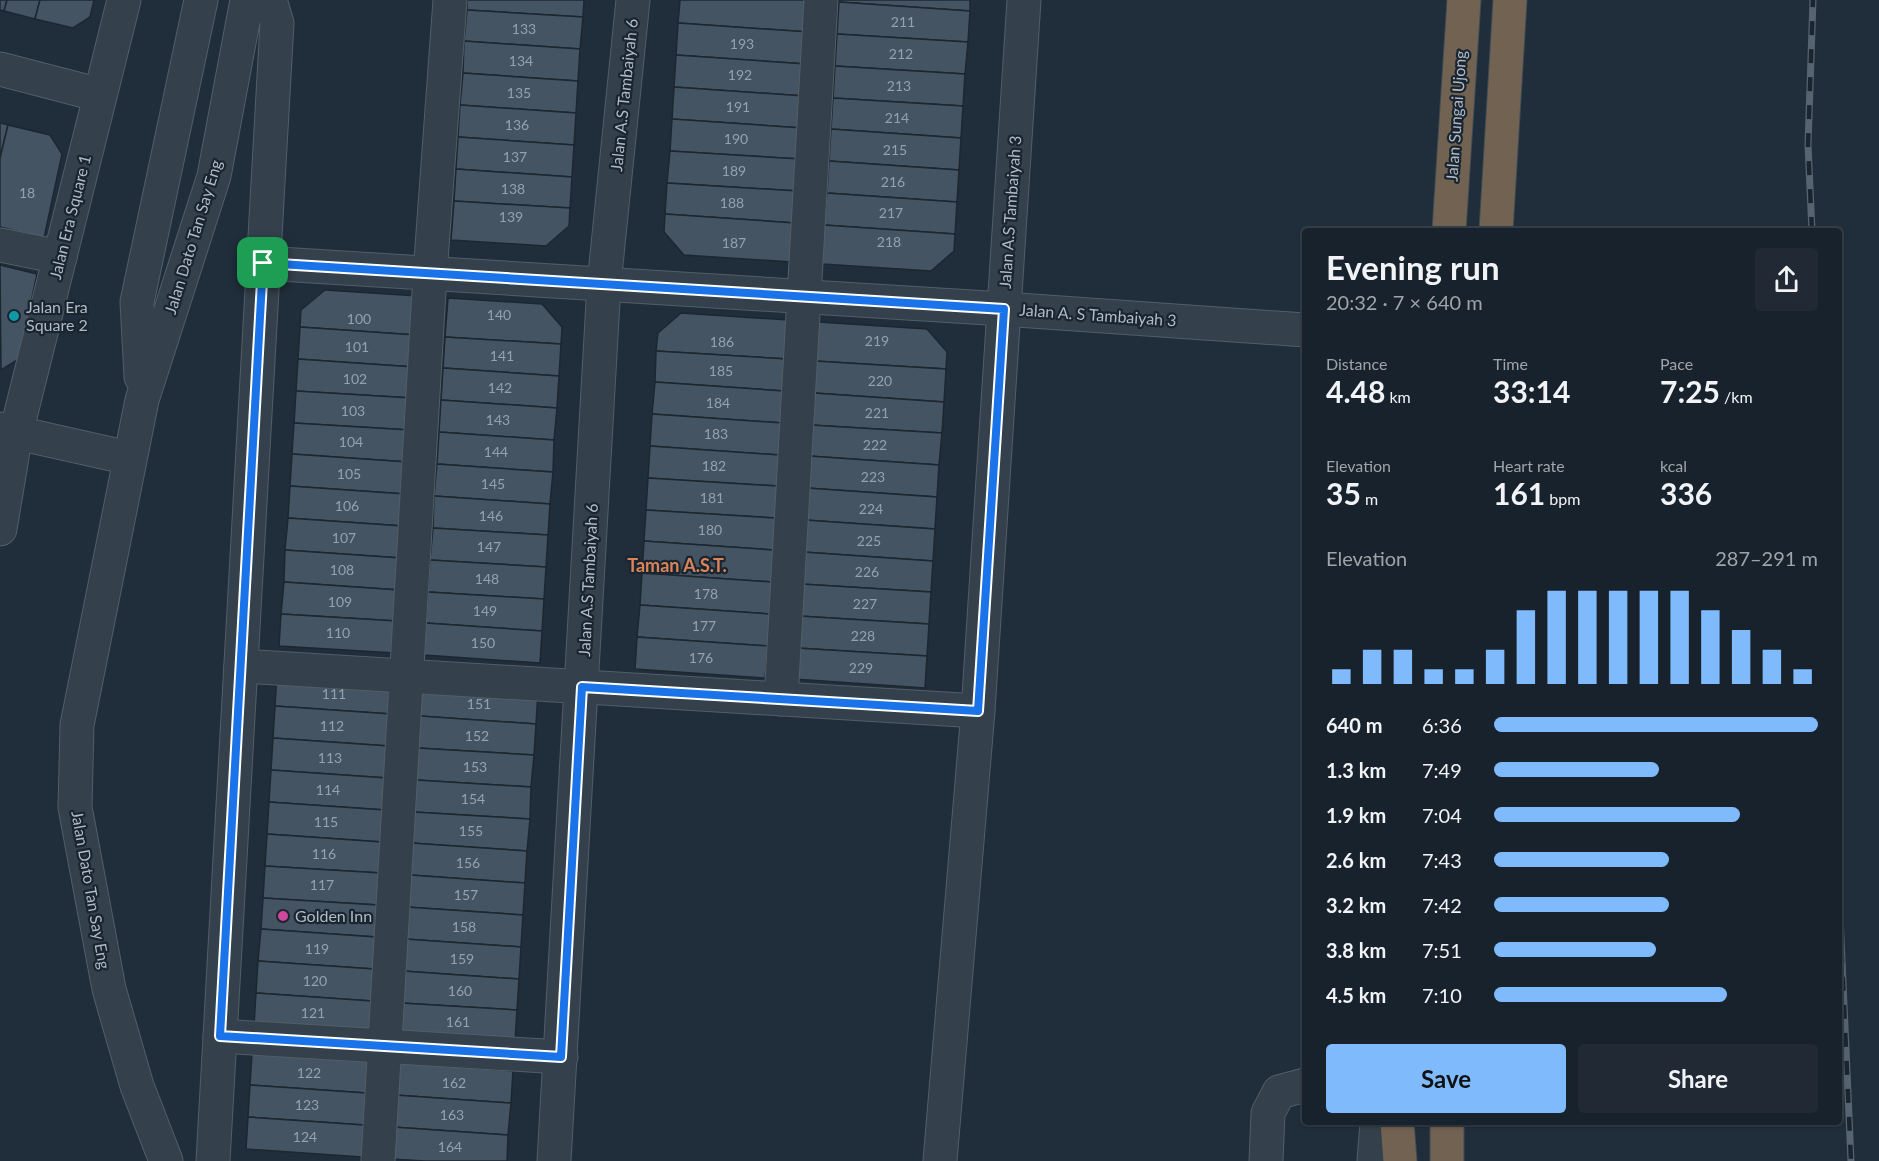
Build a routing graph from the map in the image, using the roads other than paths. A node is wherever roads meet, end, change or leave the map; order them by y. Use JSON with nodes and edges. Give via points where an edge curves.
{"nodes":[{"id":1,"x":124,"y":0,"type":"edge"},
{"id":2,"x":201,"y":0,"type":"edge"},
{"id":3,"x":247,"y":0,"type":"edge"},
{"id":4,"x":270,"y":0,"type":"edge"},
{"id":5,"x":450,"y":0,"type":"edge"},
{"id":6,"x":633,"y":0,"type":"edge"},
{"id":7,"x":821,"y":0,"type":"edge"},
{"id":8,"x":1024,"y":0,"type":"edge"},
{"id":9,"x":1464,"y":0,"type":"edge"},
{"id":10,"x":1510,"y":0,"type":"edge"},
{"id":11,"x":0,"y":69,"type":"edge"},
{"id":12,"x":100,"y":95,"type":"junction"},
{"id":13,"x":1449,"y":228,"type":"edge"},
{"id":14,"x":1496,"y":228,"type":"edge"},
{"id":15,"x":0,"y":245,"type":"edge"},
{"id":16,"x":60,"y":257,"type":"junction"},
{"id":17,"x":263,"y":263,"type":"junction"},
{"id":18,"x":430,"y":274,"type":"junction"},
{"id":19,"x":604,"y":284,"type":"junction"},
{"id":20,"x":804,"y":296,"type":"junction"},
{"id":21,"x":1004,"y":309,"type":"junction"},
{"id":22,"x":1302,"y":330,"type":"edge"},
{"id":23,"x":142,"y":400,"type":"junction"},
{"id":24,"x":8,"y":431,"type":"edge"},
{"id":25,"x":129,"y":458,"type":"junction"},
{"id":26,"x":1,"y":520,"type":"edge"},
{"id":27,"x":241,"y":666,"type":"junction"},
{"id":28,"x":406,"y":676,"type":"junction"},
{"id":29,"x":582,"y":687,"type":"junction"},
{"id":30,"x":781,"y":699,"type":"junction"},
{"id":31,"x":978,"y":711,"type":"junction"},
{"id":32,"x":220,"y":1036,"type":"junction"},
{"id":33,"x":385,"y":1046,"type":"junction"},
{"id":34,"x":561,"y":1057,"type":"junction"},
{"id":35,"x":1302,"y":1086,"type":"edge"},
{"id":36,"x":1377,"y":1125,"type":"edge"},
{"id":37,"x":1397,"y":1125,"type":"edge"},
{"id":38,"x":1447,"y":1125,"type":"edge"},
{"id":39,"x":166,"y":1161,"type":"edge"},
{"id":40,"x":213,"y":1161,"type":"edge"},
{"id":41,"x":378,"y":1161,"type":"edge"},
{"id":42,"x":554,"y":1161,"type":"edge"},
{"id":43,"x":940,"y":1161,"type":"edge"},
{"id":44,"x":1266,"y":1161,"type":"edge"},
{"id":45,"x":1374,"y":1161,"type":"edge"},
{"id":46,"x":1400,"y":1161,"type":"edge"},
{"id":47,"x":1447,"y":1161,"type":"edge"}],
"edges":[{"from":1,"to":12,"type":"street","name":"Jalan Era Square 1"},
{"from":2,"to":23,"type":"street","name":"Jalan Dato Tan Say Eng","via":[[137,302]]},
{"from":3,"to":23,"type":"street","name":"Jalan Dato Tan Say Eng","via":[[214,176]]},
{"from":4,"to":17,"type":"street","via":[[277,23]]},
{"from":5,"to":18,"type":"street"},
{"from":6,"to":19,"type":"street","name":"Jalan A.S Tambaiyah 6"},
{"from":7,"to":20,"type":"street"},
{"from":8,"to":21,"type":"street","name":"Jalan A.S Tambaiyah 3"},
{"from":9,"to":13,"type":"highway","name":"Jalan Sungai Ujong"},
{"from":10,"to":14,"type":"highway"},
{"from":11,"to":12,"type":"street"},
{"from":12,"to":16,"type":"street","name":"Jalan Era Square 1"},
{"from":15,"to":16,"type":"street"},
{"from":16,"to":24,"type":"street","name":"Jalan Era Square 1"},
{"from":17,"to":18,"type":"street","name":"Jalan A. S Tambaiyah 3"},
{"from":17,"to":27,"type":"street"},
{"from":18,"to":19,"type":"street","name":"Jalan A. S Tambaiyah 3"},
{"from":18,"to":28,"type":"street"},
{"from":19,"to":20,"type":"street","name":"Jalan A. S Tambaiyah 3"},
{"from":19,"to":29,"type":"street","name":"Jalan A.S Tambaiyah 6"},
{"from":20,"to":21,"type":"street","name":"Jalan A. S Tambaiyah 3"},
{"from":20,"to":30,"type":"street"},
{"from":21,"to":22,"type":"street","name":"Jalan A. S Tambaiyah 3"},
{"from":21,"to":31,"type":"street","name":"Jalan A.S Tambaiyah 3"},
{"from":23,"to":25,"type":"street","name":"Jalan Dato Tan Say Eng"},
{"from":24,"to":25,"type":"street"},
{"from":24,"to":26,"type":"street","name":"Jalan Era Square 1"},
{"from":25,"to":39,"type":"street","name":"Jalan Dato Tan Say Eng","via":[[77,725],[75,807],[108,989],[137,1086]]},
{"from":27,"to":28,"type":"street"},
{"from":27,"to":32,"type":"street"},
{"from":28,"to":29,"type":"street"},
{"from":28,"to":33,"type":"street"},
{"from":29,"to":30,"type":"street"},
{"from":29,"to":34,"type":"street","name":"Jalan A.S Tambaiyah 6"},
{"from":30,"to":31,"type":"street"},
{"from":31,"to":43,"type":"street","name":"Jalan A.S Tambaiyah 3"},
{"from":32,"to":33,"type":"street"},
{"from":32,"to":40,"type":"street"},
{"from":33,"to":34,"type":"street"},
{"from":33,"to":41,"type":"street"},
{"from":34,"to":42,"type":"street","name":"Jalan A.S Tambaiyah 6"},
{"from":35,"to":44,"type":"street","via":[[1279,1092],[1268,1113]]},
{"from":36,"to":45,"type":"street"},
{"from":37,"to":46,"type":"highway"},
{"from":38,"to":47,"type":"highway"}]}
